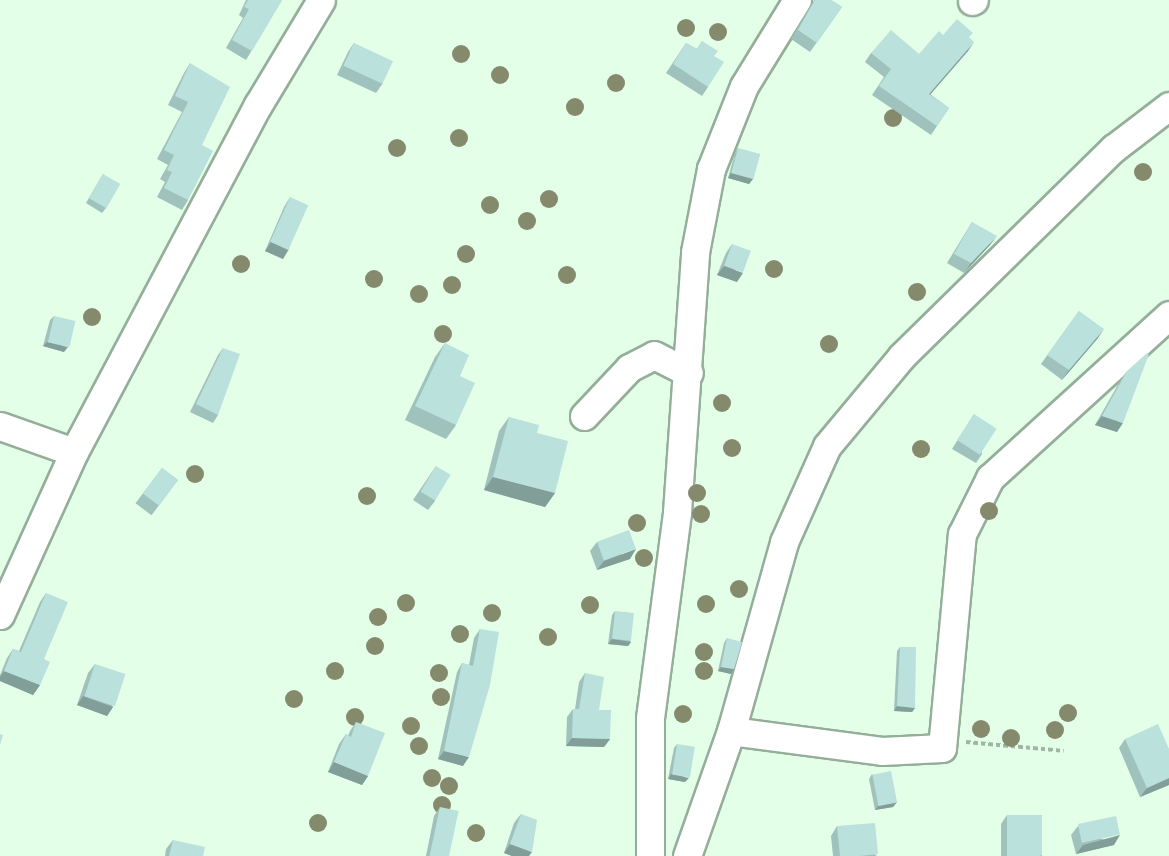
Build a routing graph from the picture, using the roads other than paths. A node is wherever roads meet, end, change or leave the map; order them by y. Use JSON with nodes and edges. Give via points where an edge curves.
{"nodes":[{"id":1,"x":321,"y":0,"type":"edge"},
{"id":2,"x":797,"y":0,"type":"edge"},
{"id":3,"x":1169,"y":106,"type":"edge"},
{"id":4,"x":1169,"y":315,"type":"edge"},
{"id":5,"x":689,"y":373,"type":"junction"},
{"id":6,"x":584,"y":416,"type":"dead end"},
{"id":7,"x":0,"y":426,"type":"edge"},
{"id":8,"x":74,"y":452,"type":"junction"},
{"id":9,"x":0,"y":615,"type":"edge"},
{"id":10,"x":730,"y":731,"type":"junction"},
{"id":11,"x":650,"y":856,"type":"edge"},
{"id":12,"x":687,"y":856,"type":"edge"}],
"edges":[{"from":1,"to":8,"type":"street","via":[[258,105]]},
{"from":2,"to":5,"type":"street","via":[[744,86],[711,169],[695,252]]},
{"from":3,"to":10,"type":"street","via":[[1114,148],[910,348],[827,446],[784,542]]},
{"from":4,"to":10,"type":"street","via":[[990,478],[962,534],[942,748],[882,751]]},
{"from":5,"to":6,"type":"street","via":[[654,355],[629,368]]},
{"from":5,"to":11,"type":"street","via":[[677,512],[650,718]]},
{"from":7,"to":8,"type":"street"},
{"from":8,"to":9,"type":"street"},
{"from":10,"to":12,"type":"street"}]}
